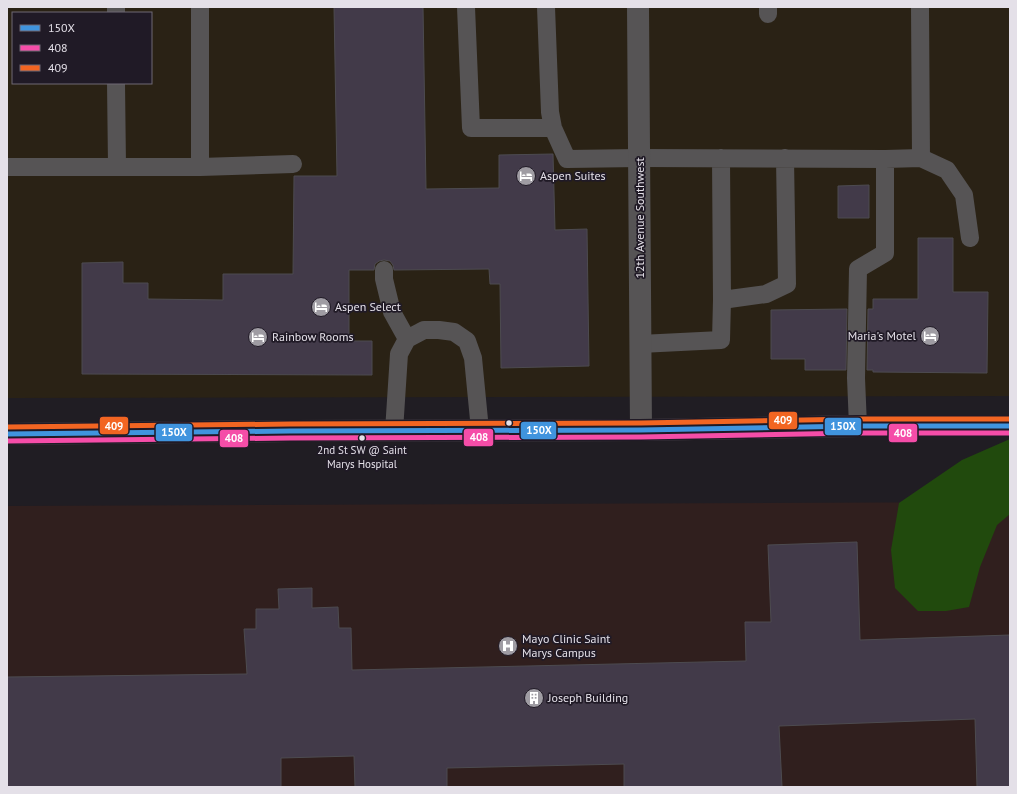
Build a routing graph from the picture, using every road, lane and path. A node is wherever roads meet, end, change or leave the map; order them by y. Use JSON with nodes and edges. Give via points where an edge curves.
{"nodes":[{"id":1,"x":200,"y":7,"type":"edge"},
{"id":2,"x":466,"y":7,"type":"edge"},
{"id":3,"x":546,"y":7,"type":"edge"},
{"id":4,"x":638,"y":7,"type":"edge"},
{"id":5,"x":920,"y":7,"type":"edge"},
{"id":6,"x":116,"y":84,"type":"edge"},
{"id":7,"x":553,"y":128,"type":"junction"},
{"id":8,"x":639,"y":158,"type":"junction"},
{"id":9,"x":721,"y":158,"type":"junction"},
{"id":10,"x":785,"y":158,"type":"junction"},
{"id":11,"x":921,"y":158,"type":"junction"},
{"id":12,"x":885,"y":159,"type":"junction"},
{"id":13,"x":294,"y":164,"type":"dead end"},
{"id":14,"x":117,"y":166,"type":"junction"},
{"id":15,"x":7,"y":167,"type":"edge"},
{"id":16,"x":200,"y":167,"type":"junction"},
{"id":17,"x":970,"y":238,"type":"dead end"},
{"id":18,"x":384,"y":270,"type":"dead end"},
{"id":19,"x":722,"y":300,"type":"junction"},
{"id":20,"x":407,"y":339,"type":"junction"},
{"id":21,"x":640,"y":344,"type":"junction"},
{"id":22,"x":858,"y":426,"type":"junction"},
{"id":23,"x":1010,"y":426,"type":"edge"},
{"id":24,"x":480,"y":430,"type":"junction"},
{"id":25,"x":641,"y":430,"type":"junction"},
{"id":26,"x":394,"y":431,"type":"junction"},
{"id":27,"x":7,"y":434,"type":"edge"}],
"edges":[{"from":1,"to":16,"type":"lane"},
{"from":2,"to":7,"type":"lane","via":[[471,128]]},
{"from":3,"to":7,"type":"lane","via":[[550,112]]},
{"from":4,"to":8,"type":"street","name":"12th Avenue Southwest"},
{"from":5,"to":11,"type":"lane"},
{"from":6,"to":14,"type":"lane"},
{"from":7,"to":8,"type":"lane","via":[[567,159]]},
{"from":8,"to":9,"type":"lane"},
{"from":8,"to":21,"type":"street","name":"12th Avenue Southwest"},
{"from":9,"to":10,"type":"lane"},
{"from":9,"to":19,"type":"lane"},
{"from":10,"to":12,"type":"lane"},
{"from":10,"to":19,"type":"lane","via":[[787,284],[766,294]]},
{"from":11,"to":12,"type":"lane"},
{"from":11,"to":17,"type":"lane","via":[[948,170],[964,195]]},
{"from":12,"to":22,"type":"lane","via":[[885,253],[858,269]]},
{"from":13,"to":16,"type":"lane"},
{"from":14,"to":15,"type":"lane"},
{"from":14,"to":16,"type":"lane"},
{"from":18,"to":20,"type":"lane","via":[[392,312]]},
{"from":19,"to":21,"type":"lane","via":[[721,340]]},
{"from":20,"to":24,"type":"lane","via":[[424,330],[439,330],[454,332],[467,341],[473,358]]},
{"from":20,"to":26,"type":"lane","via":[[399,354]]},
{"from":21,"to":25,"type":"street","name":"12th Avenue Southwest"},
{"from":22,"to":23,"type":"main road"},
{"from":22,"to":25,"type":"main road"},
{"from":24,"to":25,"type":"main road"},
{"from":24,"to":26,"type":"main road"},
{"from":26,"to":27,"type":"main road"}]}
